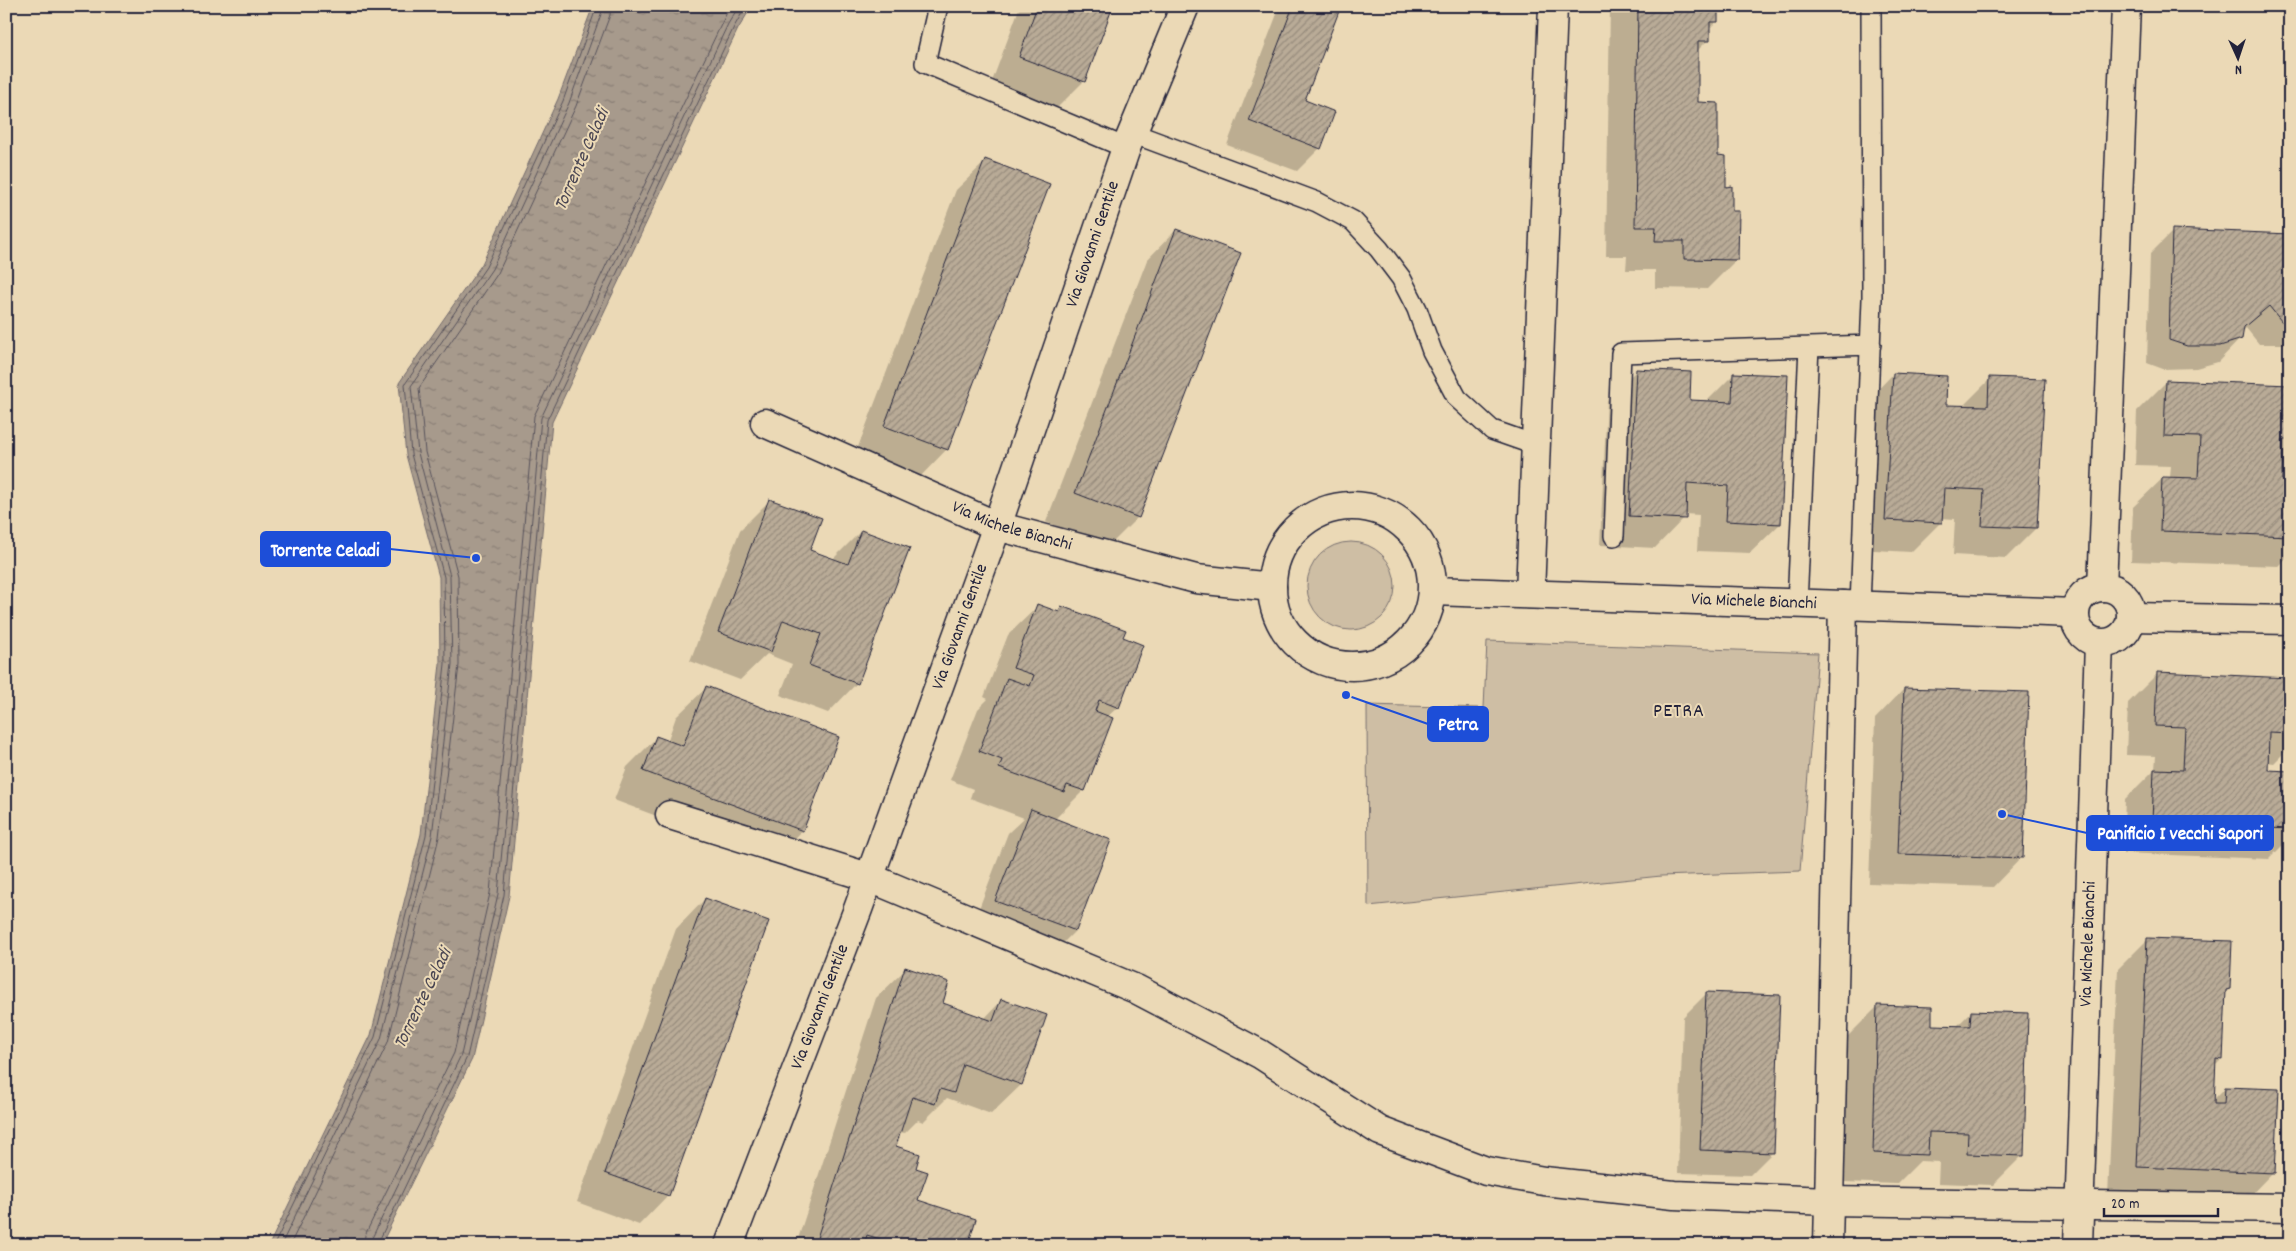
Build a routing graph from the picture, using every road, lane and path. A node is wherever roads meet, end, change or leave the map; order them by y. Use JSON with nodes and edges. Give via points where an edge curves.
{"nodes":[{"id":1,"x":938,"y":6,"type":"edge"},
{"id":2,"x":1185,"y":6,"type":"edge"},
{"id":3,"x":1553,"y":6,"type":"edge"},
{"id":4,"x":1871,"y":6,"type":"edge"},
{"id":5,"x":2126,"y":6,"type":"edge"},
{"id":6,"x":1129,"y":140,"type":"junction"},
{"id":7,"x":1871,"y":344,"type":"junction"},
{"id":8,"x":1808,"y":346,"type":"junction"},
{"id":9,"x":765,"y":423,"type":"dead end"},
{"id":10,"x":1535,"y":445,"type":"junction"},
{"id":11,"x":997,"y":526,"type":"junction"},
{"id":12,"x":1614,"y":536,"type":"dead end"},
{"id":13,"x":1272,"y":587,"type":"junction"},
{"id":14,"x":2102,"y":587,"type":"junction"},
{"id":15,"x":1433,"y":591,"type":"junction"},
{"id":16,"x":1530,"y":594,"type":"junction"},
{"id":17,"x":1797,"y":604,"type":"junction"},
{"id":18,"x":1852,"y":606,"type":"junction"},
{"id":19,"x":2075,"y":613,"type":"junction"},
{"id":20,"x":2131,"y":617,"type":"junction"},
{"id":21,"x":2290,"y":620,"type":"edge"},
{"id":22,"x":2099,"y":643,"type":"junction"},
{"id":23,"x":670,"y":815,"type":"dead end"},
{"id":24,"x":868,"y":877,"type":"junction"},
{"id":25,"x":1829,"y":1201,"type":"junction"},
{"id":26,"x":2080,"y":1206,"type":"junction"},
{"id":27,"x":2290,"y":1208,"type":"edge"},
{"id":28,"x":729,"y":1245,"type":"edge"},
{"id":29,"x":1828,"y":1245,"type":"edge"},
{"id":30,"x":2078,"y":1245,"type":"edge"}],
"edges":[{"from":1,"to":6,"type":"lane","via":[[925,63]]},
{"from":2,"to":6,"type":"street","name":"Via Giovanni Gentile"},
{"from":3,"to":10,"type":"street"},
{"from":4,"to":7,"type":"lane"},
{"from":5,"to":14,"type":"street"},
{"from":6,"to":10,"type":"lane","via":[[1317,202],[1353,221],[1401,278],[1417,309],[1432,351],[1457,398],[1492,430]]},
{"from":6,"to":11,"type":"street","name":"Via Giovanni Gentile"},
{"from":7,"to":8,"type":"lane"},
{"from":7,"to":18,"type":"lane"},
{"from":8,"to":12,"type":"lane","via":[[1621,353]]},
{"from":8,"to":17,"type":"lane"},
{"from":9,"to":11,"type":"street","name":"Via Michele Bianchi"},
{"from":10,"to":16,"type":"street"},
{"from":11,"to":13,"type":"street","name":"Via Michele Bianchi","via":[[1196,580]]},
{"from":11,"to":24,"type":"street","name":"Via Giovanni Gentile"},
{"from":13,"to":15,"type":"street","via":[[1276,614],[1290,638],[1311,655],[1337,665],[1364,666],[1390,658],[1412,641],[1427,618]]},
{"from":13,"to":15,"type":"street","via":[[1280,554],[1288,539],[1306,521],[1329,510],[1355,506],[1380,511],[1402,523],[1420,542],[1430,565]]},
{"from":14,"to":19,"type":"street","via":[[2089,591],[2079,601]]},
{"from":14,"to":20,"type":"street","via":[[2117,591],[2128,602]]},
{"from":15,"to":16,"type":"street","name":"Via Michele Bianchi"},
{"from":16,"to":17,"type":"street","name":"Via Michele Bianchi"},
{"from":17,"to":18,"type":"street","name":"Via Michele Bianchi"},
{"from":18,"to":19,"type":"street","name":"Via Michele Bianchi"},
{"from":18,"to":25,"type":"street"},
{"from":19,"to":22,"type":"street","via":[[2078,627],[2086,638]]},
{"from":20,"to":21,"type":"street"},
{"from":20,"to":22,"type":"street","via":[[2126,632],[2114,641]]},
{"from":22,"to":26,"type":"street","name":"Via Michele Bianchi"},
{"from":23,"to":24,"type":"street"},
{"from":24,"to":25,"type":"street","via":[[1136,989],[1260,1054],[1380,1131],[1486,1171],[1544,1181],[1674,1195]]},
{"from":24,"to":28,"type":"street","name":"Via Giovanni Gentile"},
{"from":25,"to":26,"type":"street"},
{"from":25,"to":29,"type":"street"},
{"from":26,"to":27,"type":"street"},
{"from":26,"to":30,"type":"street","name":"Via Michele Bianchi"}]}
